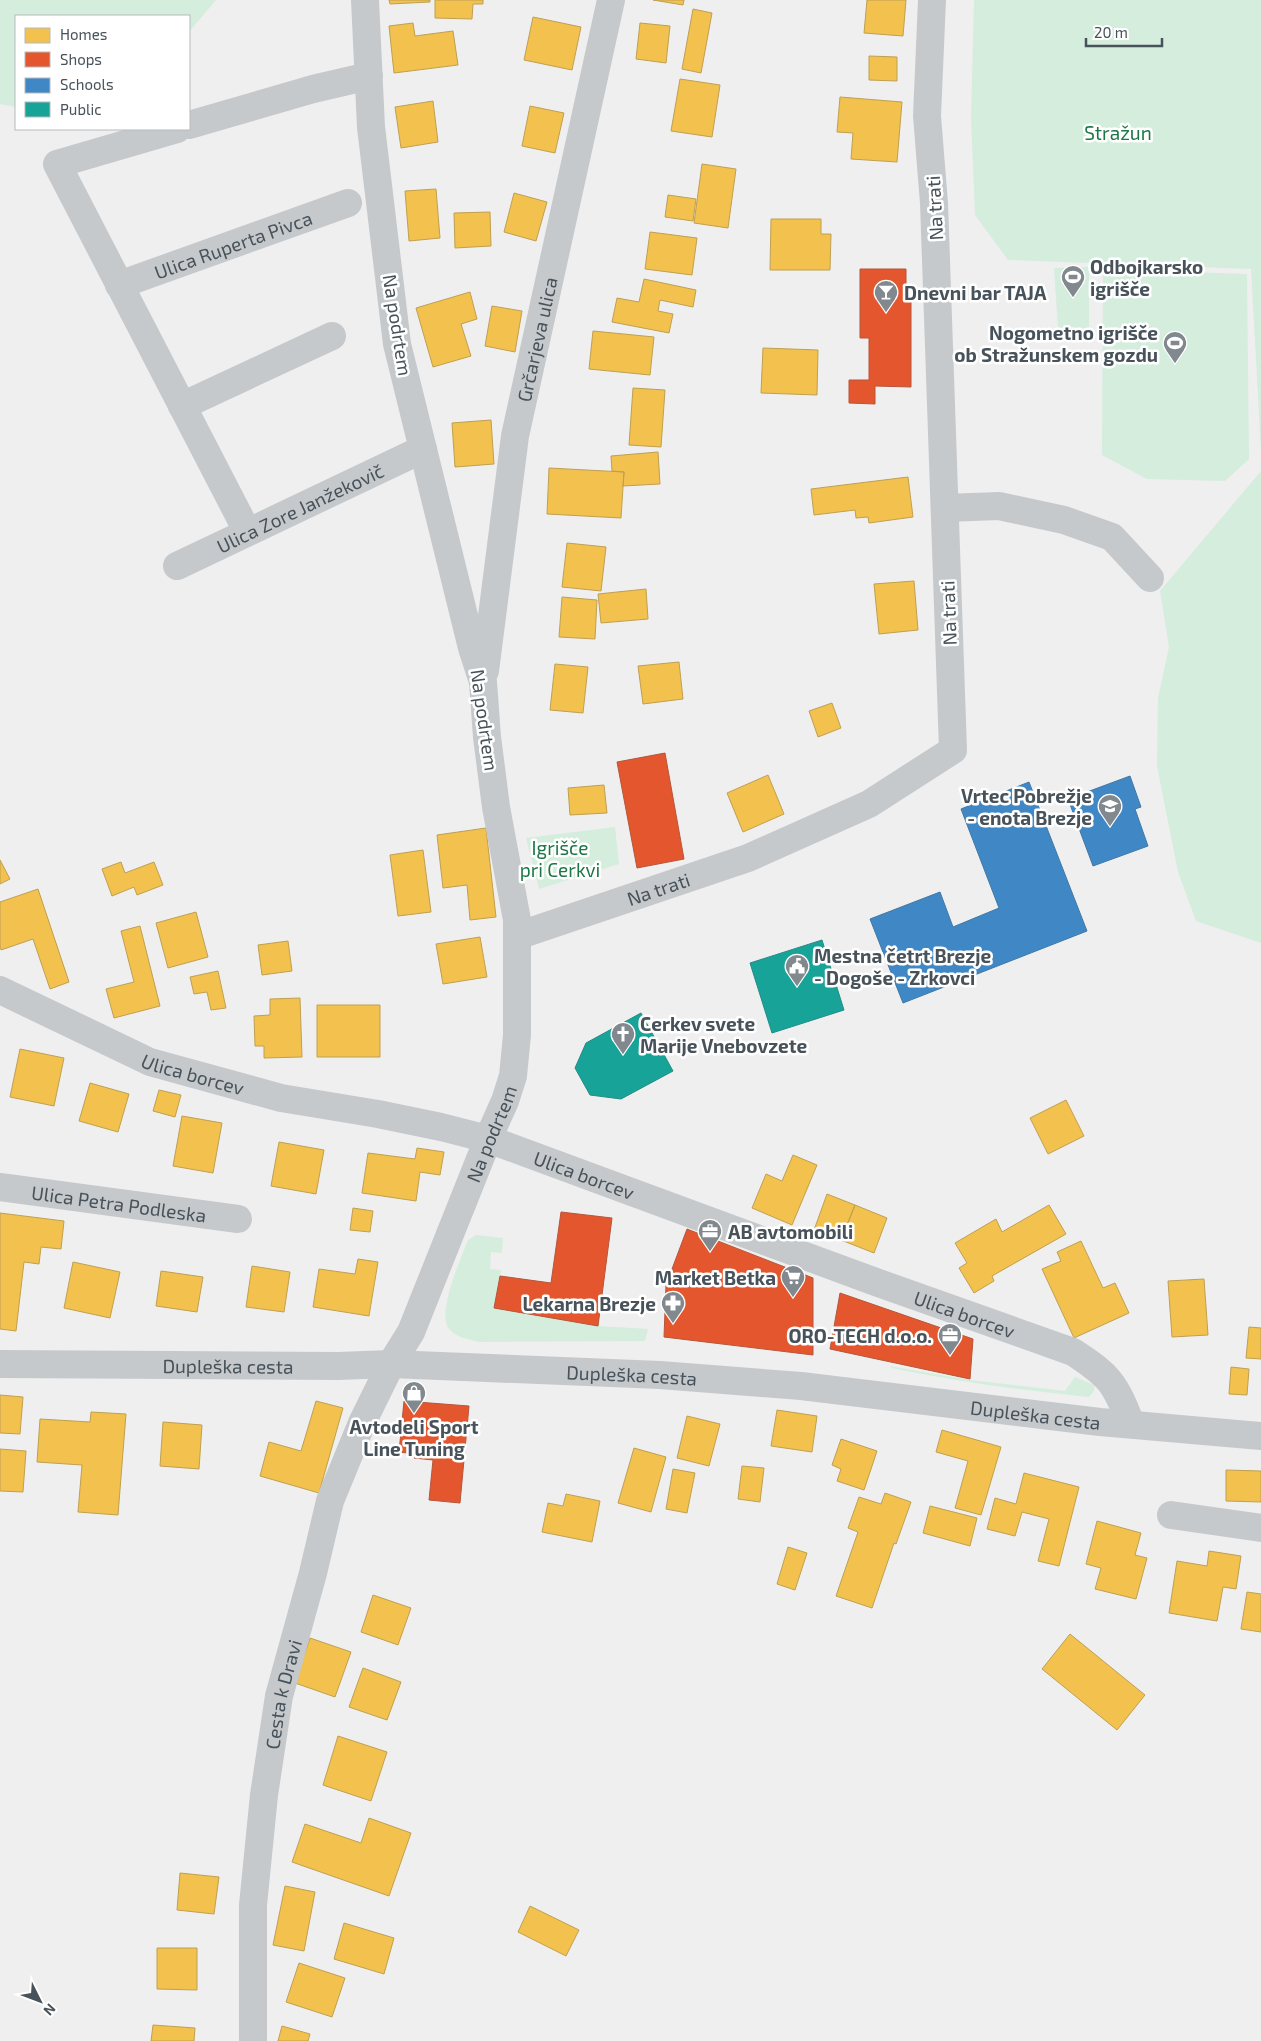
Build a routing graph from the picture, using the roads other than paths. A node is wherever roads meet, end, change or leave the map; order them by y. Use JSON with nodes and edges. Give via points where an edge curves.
{"nodes":[{"id":1,"x":365,"y":0,"type":"edge"},
{"id":2,"x":611,"y":0,"type":"edge"},
{"id":3,"x":932,"y":0,"type":"edge"},
{"id":4,"x":369,"y":76,"type":"junction"},
{"id":5,"x":190,"y":125,"type":"edge"},
{"id":6,"x":175,"y":130,"type":"edge"},
{"id":7,"x":348,"y":203,"type":"dead end"},
{"id":8,"x":119,"y":285,"type":"junction"},
{"id":9,"x":332,"y":336,"type":"dead end"},
{"id":10,"x":182,"y":406,"type":"junction"},
{"id":11,"x":423,"y":449,"type":"junction"},
{"id":12,"x":945,"y":508,"type":"junction"},
{"id":13,"x":247,"y":531,"type":"junction"},
{"id":14,"x":177,"y":566,"type":"dead end"},
{"id":15,"x":1150,"y":578,"type":"dead end"},
{"id":16,"x":483,"y":682,"type":"junction"},
{"id":17,"x":517,"y":936,"type":"junction"},
{"id":18,"x":3,"y":994,"type":"edge"},
{"id":19,"x":488,"y":1139,"type":"junction"},
{"id":20,"x":0,"y":1187,"type":"edge"},
{"id":21,"x":238,"y":1219,"type":"dead end"},
{"id":22,"x":0,"y":1364,"type":"edge"},
{"id":23,"x":391,"y":1364,"type":"junction"},
{"id":24,"x":1131,"y":1424,"type":"junction"},
{"id":25,"x":1261,"y":1436,"type":"edge"},
{"id":26,"x":1171,"y":1515,"type":"dead end"},
{"id":27,"x":1261,"y":1528,"type":"edge"},
{"id":28,"x":252,"y":2041,"type":"edge"}],
"edges":[{"from":1,"to":4,"type":"street","name":"Na podrtem"},
{"from":2,"to":16,"type":"street","name":"Grčarjeva ulica","via":[[515,436]]},
{"from":3,"to":12,"type":"street","name":"Na trati","via":[[927,116],[934,203]]},
{"from":4,"to":5,"type":"street"},
{"from":4,"to":11,"type":"street","name":"Na podrtem","via":[[371,126],[397,344]]},
{"from":6,"to":8,"type":"street","via":[[57,164]]},
{"from":7,"to":8,"type":"street","name":"Ulica Ruperta Pivca"},
{"from":8,"to":10,"type":"street"},
{"from":9,"to":10,"type":"street"},
{"from":10,"to":13,"type":"street"},
{"from":11,"to":13,"type":"street","name":"Ulica Zore Janžekovič"},
{"from":11,"to":16,"type":"street","name":"Na podrtem"},
{"from":12,"to":15,"type":"street","via":[[999,506],[1064,520],[1112,537]]},
{"from":12,"to":17,"type":"street","name":"Na trati","via":[[953,750],[869,804],[748,858]]},
{"from":13,"to":14,"type":"street","name":"Ulica Zore Janžekovič"},
{"from":16,"to":17,"type":"street","name":"Na podrtem","via":[[496,807],[517,920]]},
{"from":17,"to":19,"type":"street","name":"Na podrtem","via":[[517,1035],[513,1076]]},
{"from":18,"to":19,"type":"street","name":"Ulica borcev","via":[[150,1062],[281,1098],[441,1126]]},
{"from":19,"to":23,"type":"street","name":"Na podrtem","via":[[411,1332]]},
{"from":19,"to":24,"type":"street","name":"Ulica borcev","via":[[1073,1352],[1099,1368],[1111,1381]]},
{"from":20,"to":21,"type":"street","name":"Ulica Petra Podleska"},
{"from":22,"to":23,"type":"street","name":"Dupleška cesta"},
{"from":23,"to":24,"type":"street","name":"Dupleška cesta","via":[[660,1375],[801,1386]]},
{"from":23,"to":28,"type":"street","name":"Cesta k Dravi","via":[[330,1501],[279,1696],[264,1795],[253,1905]]},
{"from":24,"to":25,"type":"street","name":"Dupleška cesta"},
{"from":26,"to":27,"type":"street"}]}
